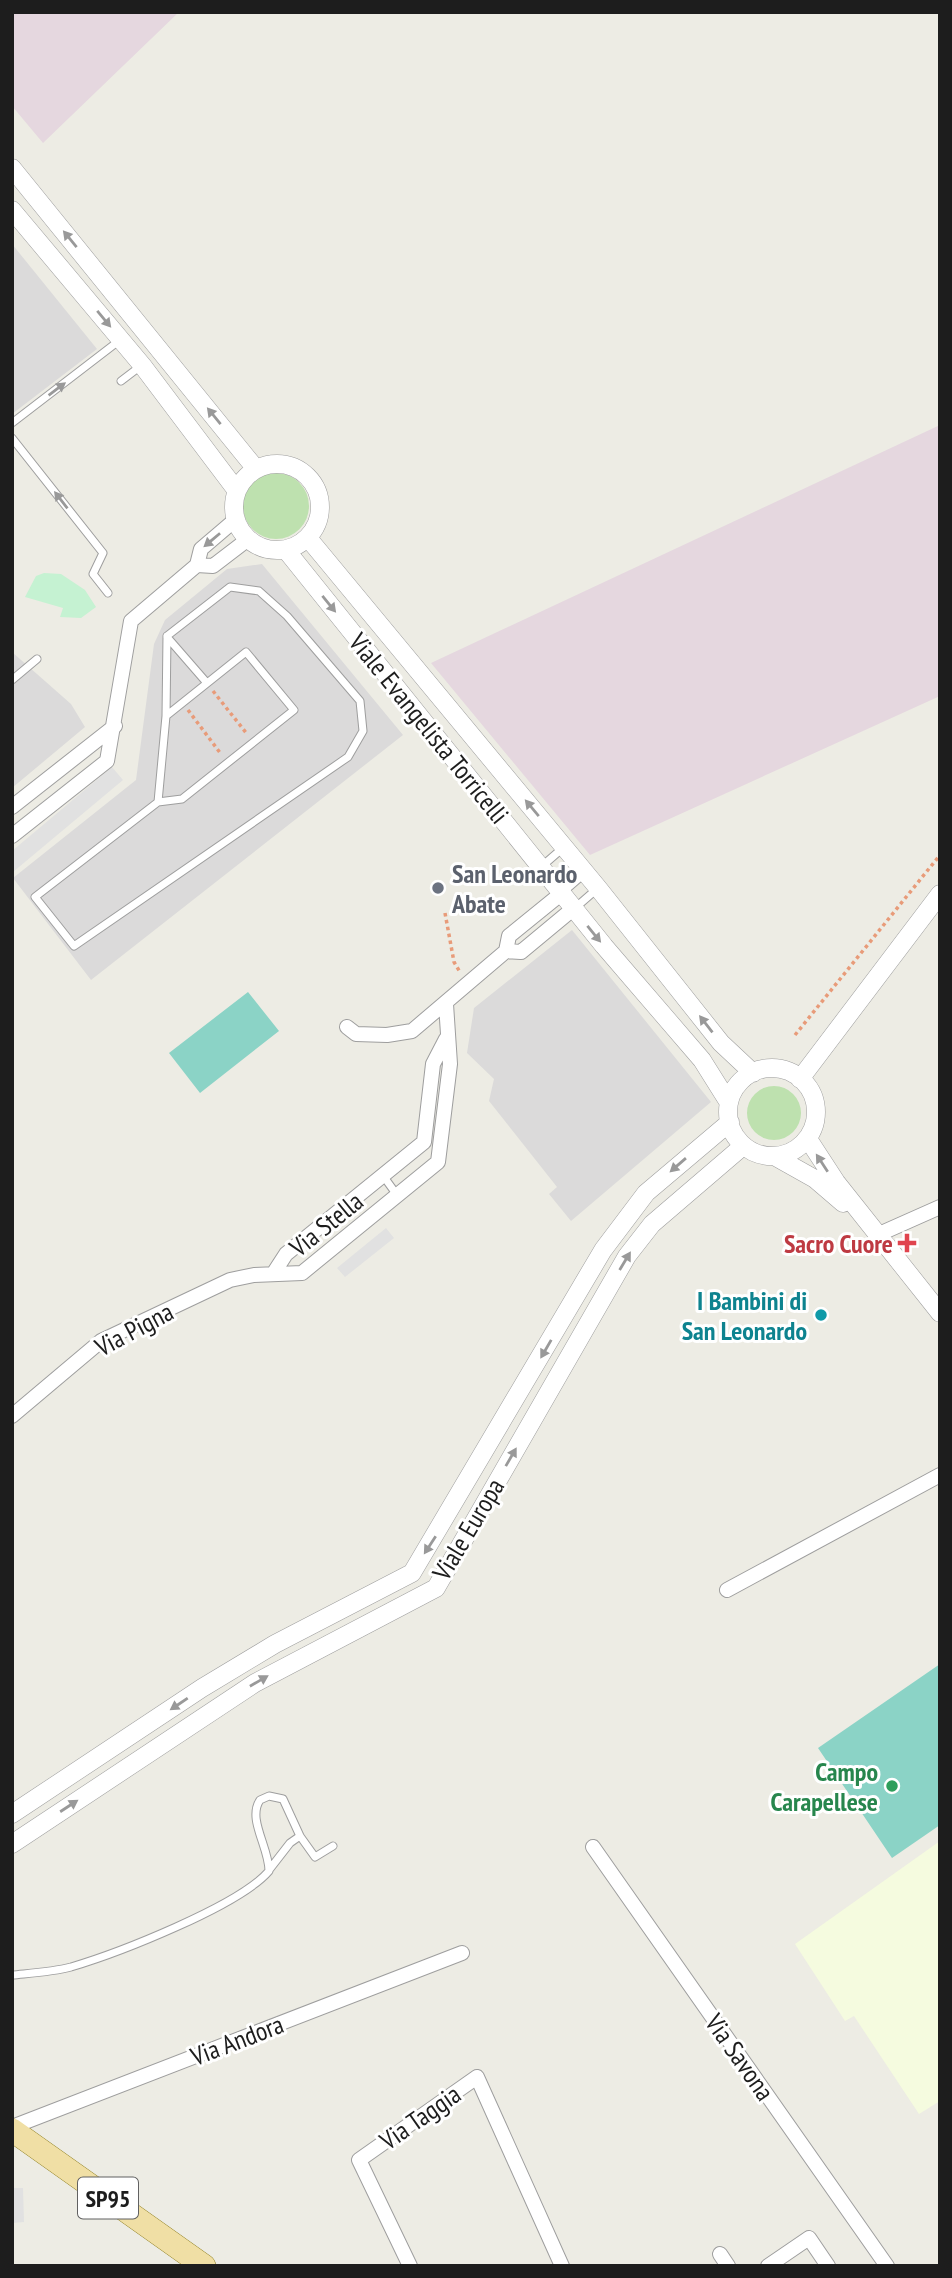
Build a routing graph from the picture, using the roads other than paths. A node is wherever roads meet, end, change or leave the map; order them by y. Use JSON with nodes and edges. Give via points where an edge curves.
{"nodes":[{"id":1,"x":12,"y":168,"type":"edge"},
{"id":2,"x":12,"y":210,"type":"edge"},
{"id":3,"x":121,"y":339,"type":"junction"},
{"id":4,"x":142,"y":365,"type":"junction"},
{"id":5,"x":121,"y":381,"type":"dead end"},
{"id":6,"x":12,"y":423,"type":"edge"},
{"id":7,"x":12,"y":438,"type":"edge"},
{"id":8,"x":257,"y":469,"type":"junction"},
{"id":9,"x":237,"y":491,"type":"junction"},
{"id":10,"x":235,"y":520,"type":"junction"},
{"id":11,"x":308,"y":538,"type":"junction"},
{"id":12,"x":247,"y":540,"type":"junction"},
{"id":13,"x":286,"y":550,"type":"junction"},
{"id":14,"x":197,"y":565,"type":"junction"},
{"id":15,"x":108,"y":593,"type":"dead end"},
{"id":16,"x":167,"y":636,"type":"junction"},
{"id":17,"x":37,"y":659,"type":"dead end"},
{"id":18,"x":12,"y":680,"type":"edge"},
{"id":19,"x":207,"y":683,"type":"junction"},
{"id":20,"x":166,"y":716,"type":"junction"},
{"id":21,"x":115,"y":726,"type":"junction"},
{"id":22,"x":40,"y":786,"type":"junction"},
{"id":23,"x":158,"y":802,"type":"junction"},
{"id":24,"x":55,"y":803,"type":"junction"},
{"id":25,"x":12,"y":807,"type":"edge"},
{"id":26,"x":12,"y":836,"type":"edge"},
{"id":27,"x":564,"y":847,"type":"junction"},
{"id":28,"x":541,"y":867,"type":"junction"},
{"id":29,"x":586,"y":873,"type":"junction"},
{"id":30,"x":598,"y":888,"type":"junction"},
{"id":31,"x":562,"y":893,"type":"junction"},
{"id":32,"x":940,"y":894,"type":"edge"},
{"id":33,"x":574,"y":908,"type":"junction"},
{"id":34,"x":506,"y":951,"type":"junction"},
{"id":35,"x":446,"y":1004,"type":"junction"},
{"id":36,"x":347,"y":1027,"type":"dead end"},
{"id":37,"x":446,"y":1039,"type":"junction"},
{"id":38,"x":753,"y":1073,"type":"junction"},
{"id":39,"x":800,"y":1079,"type":"junction"},
{"id":40,"x":729,"y":1103,"type":"junction"},
{"id":41,"x":730,"y":1122,"type":"junction"},
{"id":42,"x":808,"y":1139,"type":"junction"},
{"id":43,"x":743,"y":1146,"type":"junction"},
{"id":44,"x":774,"y":1156,"type":"junction"},
{"id":45,"x":384,"y":1177,"type":"junction"},
{"id":46,"x":397,"y":1195,"type":"junction"},
{"id":47,"x":940,"y":1207,"type":"edge"},
{"id":48,"x":873,"y":1229,"type":"junction"},
{"id":49,"x":273,"y":1274,"type":"junction"},
{"id":50,"x":940,"y":1313,"type":"edge"},
{"id":51,"x":509,"y":1412,"type":"junction"},
{"id":52,"x":12,"y":1416,"type":"edge"},
{"id":53,"x":530,"y":1425,"type":"junction"},
{"id":54,"x":940,"y":1475,"type":"edge"},
{"id":55,"x":727,"y":1590,"type":"dead end"},
{"id":56,"x":12,"y":1814,"type":"edge"},
{"id":57,"x":300,"y":1836,"type":"junction"},
{"id":58,"x":12,"y":1844,"type":"edge"},
{"id":59,"x":333,"y":1846,"type":"dead end"},
{"id":60,"x":593,"y":1847,"type":"dead end"},
{"id":61,"x":269,"y":1871,"type":"junction"},
{"id":62,"x":462,"y":1952,"type":"dead end"},
{"id":63,"x":12,"y":1975,"type":"edge"},
{"id":64,"x":12,"y":2128,"type":"edge"},
{"id":65,"x":204,"y":2266,"type":"edge"},
{"id":66,"x":410,"y":2266,"type":"edge"},
{"id":67,"x":562,"y":2266,"type":"edge"},
{"id":68,"x":768,"y":2266,"type":"edge"},
{"id":69,"x":828,"y":2266,"type":"edge"},
{"id":70,"x":887,"y":2266,"type":"edge"}],
"edges":[{"from":8,"to":1,"type":"street","one_way":true},
{"from":2,"to":3,"type":"street","one_way":true},
{"from":3,"to":4,"type":"street"},
{"from":6,"to":3,"type":"lane","one_way":true},
{"from":4,"to":5,"type":"lane"},
{"from":4,"to":9,"type":"street"},
{"from":15,"to":7,"type":"lane","one_way":true,"via":[[93,574],[103,553]]},
{"from":8,"to":9,"type":"street"},
{"from":8,"to":11,"type":"street","via":[[286,465],[312,481],[321,510]]},
{"from":9,"to":10,"type":"street"},
{"from":10,"to":12,"type":"street"},
{"from":10,"to":14,"type":"street","one_way":true,"via":[[201,549]]},
{"from":11,"to":13,"type":"street"},
{"from":27,"to":11,"type":"street","name":"Viale Evangelista Torricelli","one_way":true},
{"from":12,"to":13,"type":"street","via":[[270,551]]},
{"from":12,"to":14,"type":"street","via":[[213,566]]},
{"from":13,"to":28,"type":"street","name":"Viale Evangelista Torricelli","one_way":true},
{"from":14,"to":21,"type":"street","via":[[131,621]]},
{"from":16,"to":19,"type":"lane"},
{"from":16,"to":20,"type":"lane"},
{"from":16,"to":23,"type":"lane","via":[[230,587],[259,591],[287,616],[360,701],[363,731],[348,757],[74,946],[35,897]]},
{"from":17,"to":18,"type":"lane"},
{"from":19,"to":20,"type":"lane"},
{"from":19,"to":23,"type":"lane","via":[[246,652],[294,710],[182,799]]},
{"from":20,"to":23,"type":"lane"},
{"from":21,"to":22,"type":"street"},
{"from":21,"to":24,"type":"street","via":[[107,761]]},
{"from":22,"to":24,"type":"lane"},
{"from":22,"to":25,"type":"street"},
{"from":24,"to":26,"type":"street"},
{"from":27,"to":28,"type":"lane"},
{"from":27,"to":29,"type":"street","name":"Viale Evangelista Torricelli"},
{"from":28,"to":31,"type":"street","name":"Viale Evangelista Torricelli"},
{"from":29,"to":30,"type":"street","name":"Viale Evangelista Torricelli"},
{"from":29,"to":31,"type":"lane"},
{"from":30,"to":33,"type":"lane"},
{"from":38,"to":30,"type":"street","name":"Viale Evangelista Torricelli","one_way":true,"via":[[721,1043]]},
{"from":31,"to":33,"type":"street","name":"Viale Evangelista Torricelli"},
{"from":31,"to":34,"type":"street","via":[[509,936]]},
{"from":32,"to":39,"type":"street"},
{"from":33,"to":34,"type":"street","via":[[521,952]]},
{"from":33,"to":40,"type":"street","name":"Viale Evangelista Torricelli","one_way":true,"via":[[702,1060]]},
{"from":34,"to":35,"type":"street"},
{"from":35,"to":36,"type":"street","via":[[412,1031],[356,1034]]},
{"from":35,"to":37,"type":"street","name":"Via Stella"},
{"from":37,"to":45,"type":"street","name":"Via Stella","via":[[433,1064],[424,1142]]},
{"from":37,"to":46,"type":"street","name":"Via Stella","via":[[450,1064],[438,1162]]},
{"from":38,"to":39,"type":"street","via":[[782,1069]]},
{"from":38,"to":40,"type":"street","via":[[734,1091]]},
{"from":39,"to":42,"type":"street","via":[[814,1097],[816,1112]]},
{"from":40,"to":41,"type":"street","name":"Viale Evangelista Torricelli"},
{"from":41,"to":43,"type":"street","name":"Viale Evangelista Torricelli"},
{"from":41,"to":51,"type":"street","name":"Viale Europa","one_way":true,"via":[[646,1193],[603,1250]]},
{"from":42,"to":44,"type":"street","via":[[787,1154]]},
{"from":48,"to":42,"type":"street","one_way":true},
{"from":43,"to":44,"type":"street"},
{"from":53,"to":43,"type":"street","name":"Viale Europa","one_way":true,"via":[[627,1256],[652,1223]]},
{"from":44,"to":48,"type":"street","via":[[815,1180]]},
{"from":45,"to":46,"type":"lane"},
{"from":45,"to":49,"type":"street","name":"Via Stella","via":[[286,1254]]},
{"from":46,"to":49,"type":"street","name":"Via Stella","via":[[302,1273]]},
{"from":47,"to":48,"type":"street"},
{"from":48,"to":50,"type":"street"},
{"from":49,"to":52,"type":"street","name":"Via Pigna","via":[[230,1280],[101,1341]]},
{"from":51,"to":53,"type":"lane"},
{"from":51,"to":56,"type":"street","name":"Viale Europa","one_way":true,"via":[[412,1573],[275,1644]]},
{"from":58,"to":53,"type":"street","name":"Viale Europa","one_way":true,"via":[[255,1683],[436,1588]]},
{"from":54,"to":55,"type":"street"},
{"from":57,"to":59,"type":"lane","via":[[315,1857]]},
{"from":57,"to":61,"type":"lane"},
{"from":57,"to":61,"type":"lane","via":[[284,1799],[269,1796],[260,1800],[255,1815],[269,1854]]},
{"from":60,"to":70,"type":"street","name":"Via Savona"},
{"from":61,"to":63,"type":"lane","via":[[259,1882],[184,1923],[69,1967]]},
{"from":62,"to":64,"type":"street","name":"Via Andora"},
{"from":64,"to":65,"type":"main road","number":"SP95"},
{"from":66,"to":67,"type":"street","name":"Via Taggia","via":[[359,2161],[477,2077]]},
{"from":68,"to":69,"type":"street","via":[[809,2238]]}]}
